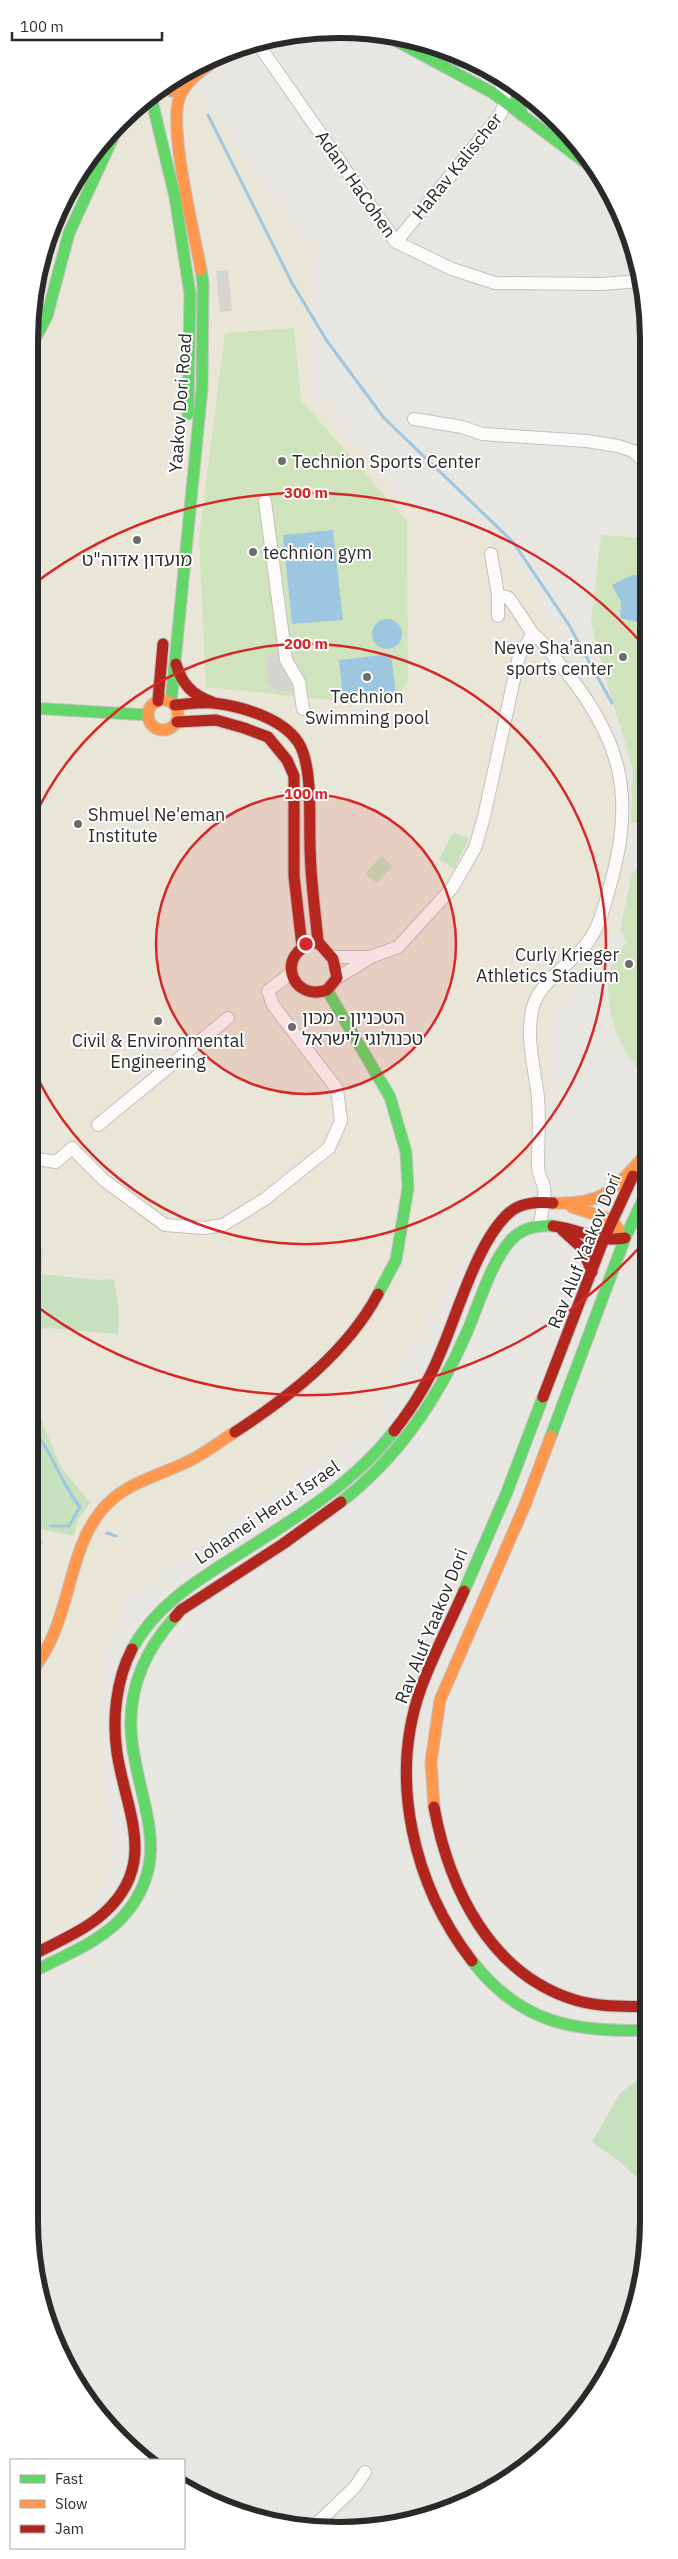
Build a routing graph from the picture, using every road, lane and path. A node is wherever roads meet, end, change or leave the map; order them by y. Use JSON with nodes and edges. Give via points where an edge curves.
{"nodes":[{"id":1,"x":403,"y":44,"type":"edge"},
{"id":2,"x":261,"y":48,"type":"edge"},
{"id":3,"x":202,"y":71,"type":"edge"},
{"id":4,"x":188,"y":82,"type":"junction"},
{"id":5,"x":501,"y":85,"type":"edge"},
{"id":6,"x":171,"y":88,"type":"edge"},
{"id":7,"x":510,"y":91,"type":"edge"},
{"id":8,"x":516,"y":95,"type":"edge"},
{"id":9,"x":154,"y":102,"type":"edge"},
{"id":10,"x":505,"y":102,"type":"junction"},
{"id":11,"x":177,"y":108,"type":"junction"},
{"id":12,"x":523,"y":116,"type":"junction"},
{"id":13,"x":113,"y":139,"type":"edge"},
{"id":14,"x":582,"y":160,"type":"edge"},
{"id":15,"x":396,"y":242,"type":"junction"},
{"id":16,"x":635,"y":281,"type":"edge"},
{"id":17,"x":38,"y":333,"type":"edge"},
{"id":18,"x":414,"y":419,"type":"dead end"},
{"id":19,"x":640,"y":458,"type":"edge"},
{"id":20,"x":265,"y":501,"type":"dead end"},
{"id":21,"x":174,"y":547,"type":"dead end"},
{"id":22,"x":490,"y":554,"type":"dead end"},
{"id":23,"x":498,"y":595,"type":"junction"},
{"id":24,"x":498,"y":616,"type":"dead end"},
{"id":25,"x":165,"y":629,"type":"dead end"},
{"id":26,"x":533,"y":634,"type":"junction"},
{"id":27,"x":174,"y":654,"type":"junction"},
{"id":28,"x":158,"y":701,"type":"junction"},
{"id":29,"x":213,"y":703,"type":"junction"},
{"id":30,"x":173,"y":704,"type":"junction"},
{"id":31,"x":38,"y":708,"type":"edge"},
{"id":32,"x":303,"y":709,"type":"dead end"},
{"id":33,"x":148,"y":715,"type":"junction"},
{"id":34,"x":177,"y":722,"type":"junction"},
{"id":35,"x":318,"y":942,"type":"junction"},
{"id":36,"x":302,"y":946,"type":"junction"},
{"id":37,"x":332,"y":956,"type":"junction"},
{"id":38,"x":373,"y":956,"type":"junction"},
{"id":39,"x":291,"y":972,"type":"junction"},
{"id":40,"x":337,"y":978,"type":"junction"},
{"id":41,"x":327,"y":990,"type":"junction"},
{"id":42,"x":228,"y":1018,"type":"dead end"},
{"id":43,"x":98,"y":1124,"type":"dead end"},
{"id":44,"x":38,"y":1159,"type":"edge"},
{"id":45,"x":640,"y":1160,"type":"edge"},
{"id":46,"x":640,"y":1166,"type":"edge"},
{"id":47,"x":542,"y":1202,"type":"junction"},
{"id":48,"x":566,"y":1205,"type":"junction"},
{"id":49,"x":640,"y":1206,"type":"edge"},
{"id":50,"x":612,"y":1220,"type":"junction"},
{"id":51,"x":540,"y":1225,"type":"junction"},
{"id":52,"x":555,"y":1226,"type":"junction"},
{"id":53,"x":625,"y":1238,"type":"junction"},
{"id":54,"x":603,"y":1241,"type":"junction"},
{"id":55,"x":592,"y":1272,"type":"junction"},
{"id":56,"x":38,"y":1664,"type":"edge"},
{"id":57,"x":38,"y":1952,"type":"edge"},
{"id":58,"x":38,"y":1969,"type":"edge"},
{"id":59,"x":640,"y":2007,"type":"edge"},
{"id":60,"x":640,"y":2030,"type":"edge"},
{"id":61,"x":364,"y":2472,"type":"dead end"},
{"id":62,"x":319,"y":2521,"type":"edge"}],
"edges":[{"from":1,"to":10,"type":"main road"},
{"from":2,"to":15,"type":"street","name":"Adam HaCohen"},
{"from":3,"to":4,"type":"main road"},
{"from":4,"to":6,"type":"main road","via":[[175,91]]},
{"from":4,"to":11,"type":"main road"},
{"from":5,"to":10,"type":"street"},
{"from":7,"to":10,"type":"street","name":"HaRav Kalischer"},
{"from":8,"to":12,"type":"main road"},
{"from":9,"to":11,"type":"main road"},
{"from":9,"to":21,"type":"main road","name":"Yaakov Dori Road","via":[[175,197],[190,294],[189,398]]},
{"from":10,"to":12,"type":"main road"},
{"from":10,"to":15,"type":"street","name":"HaRav Kalischer","via":[[500,115]]},
{"from":11,"to":27,"type":"main road","name":"Yaakov Dori Road","via":[[177,135],[203,289],[202,388]]},
{"from":12,"to":14,"type":"main road"},
{"from":13,"to":17,"type":"main road","via":[[69,233],[47,316]]},
{"from":15,"to":16,"type":"street","name":"Adam HaCohen","via":[[452,269],[495,283]]},
{"from":18,"to":19,"type":"street","via":[[462,427],[482,434],[618,446],[633,451]]},
{"from":20,"to":32,"type":"street","via":[[286,660],[299,682]]},
{"from":22,"to":23,"type":"street"},
{"from":23,"to":24,"type":"street"},
{"from":23,"to":26,"type":"street","via":[[509,598]]},
{"from":25,"to":28,"type":"main road"},
{"from":26,"to":38,"type":"street","via":[[519,656],[484,818],[474,848],[452,888],[409,936],[398,947]]},
{"from":26,"to":47,"type":"street","via":[[547,646],[597,713],[621,778],[623,811],[618,858],[600,921],[588,942],[535,998],[532,1011],[530,1050],[538,1096],[538,1167],[544,1188]]},
{"from":27,"to":29,"type":"main road","via":[[179,677],[188,691]]},
{"from":27,"to":30,"type":"main road","name":"Yaakov Dori Road"},
{"from":28,"to":30,"type":"main road"},
{"from":28,"to":33,"type":"main road","via":[[151,706]]},
{"from":29,"to":30,"type":"main road"},
{"from":29,"to":35,"type":"main road","via":[[256,713],[280,723],[298,742],[306,770]]},
{"from":30,"to":34,"type":"main road","via":[[179,713]]},
{"from":31,"to":33,"type":"main road"},
{"from":33,"to":34,"type":"main road","via":[[150,724],[158,730],[168,730]]},
{"from":34,"to":36,"type":"main road","via":[[216,720],[244,728],[268,737],[286,760],[294,776],[294,876]]},
{"from":35,"to":36,"type":"main road"},
{"from":35,"to":37,"type":"main road"},
{"from":36,"to":39,"type":"main road","via":[[293,958]]},
{"from":37,"to":38,"type":"street"},
{"from":37,"to":40,"type":"main road"},
{"from":38,"to":40,"type":"street"},
{"from":39,"to":41,"type":"main road","via":[[305,990]]},
{"from":39,"to":44,"type":"street","via":[[268,991],[273,1005],[337,1089],[341,1121],[328,1148],[265,1199],[223,1225],[204,1228],[165,1225],[105,1181],[72,1148],[56,1162]]},
{"from":40,"to":41,"type":"main road"},
{"from":41,"to":56,"type":"main road","via":[[390,1097],[406,1152],[408,1188],[396,1260],[364,1320],[316,1370],[266,1412],[193,1459],[125,1488],[101,1511],[83,1544],[60,1621]]},
{"from":42,"to":43,"type":"street"},
{"from":45,"to":48,"type":"main road","name":"Lohamei Herut Israel","via":[[608,1193]]},
{"from":46,"to":50,"type":"main road","name":"Rav Aluf Yaakov Dori"},
{"from":47,"to":48,"type":"main road","name":"Lohamei Herut Israel"},
{"from":47,"to":51,"type":"street"},
{"from":47,"to":57,"type":"main road","name":"Lohamei Herut Israel","via":[[518,1206],[507,1213],[498,1225],[432,1372],[382,1447],[332,1492],[176,1596],[160,1609],[140,1635],[120,1678],[115,1722],[117,1754],[136,1823],[135,1857],[130,1875],[121,1893],[106,1910],[89,1924]]},
{"from":48,"to":50,"type":"main road"},
{"from":49,"to":53,"type":"main road","name":"Rav Aluf Yaakov Dori"},
{"from":50,"to":53,"type":"main road"},
{"from":50,"to":54,"type":"main road","name":"Rav Aluf Yaakov Dori"},
{"from":51,"to":52,"type":"main road","name":"Lohamei Herut Israel"},
{"from":51,"to":58,"type":"main road","name":"Lohamei Herut Israel","via":[[517,1234],[506,1248],[440,1388],[393,1456],[338,1506],[181,1610],[149,1648],[135,1686],[131,1718],[133,1752],[152,1835],[148,1872],[127,1912],[109,1929]]},
{"from":52,"to":54,"type":"main road","name":"Lohamei Herut Israel","via":[[590,1234]]},
{"from":52,"to":55,"type":"main road","via":[[582,1246]]},
{"from":53,"to":54,"type":"main road","name":"Lohamei Herut Israel"},
{"from":53,"to":59,"type":"main road","name":"Rav Aluf Yaakov Dori","via":[[525,1505],[440,1700],[430,1781],[437,1826],[457,1886],[472,1919],[500,1956],[521,1975],[583,2004]]},
{"from":54,"to":55,"type":"main road","name":"Rav Aluf Yaakov Dori"},
{"from":55,"to":60,"type":"main road","name":"Rav Aluf Yaakov Dori","via":[[534,1427],[421,1689],[409,1746],[406,1774],[408,1806],[427,1881],[461,1951],[488,1980],[509,1999],[540,2016],[570,2027],[612,2032]]},
{"from":61,"to":62,"type":"street","via":[[355,2487]]}]}
